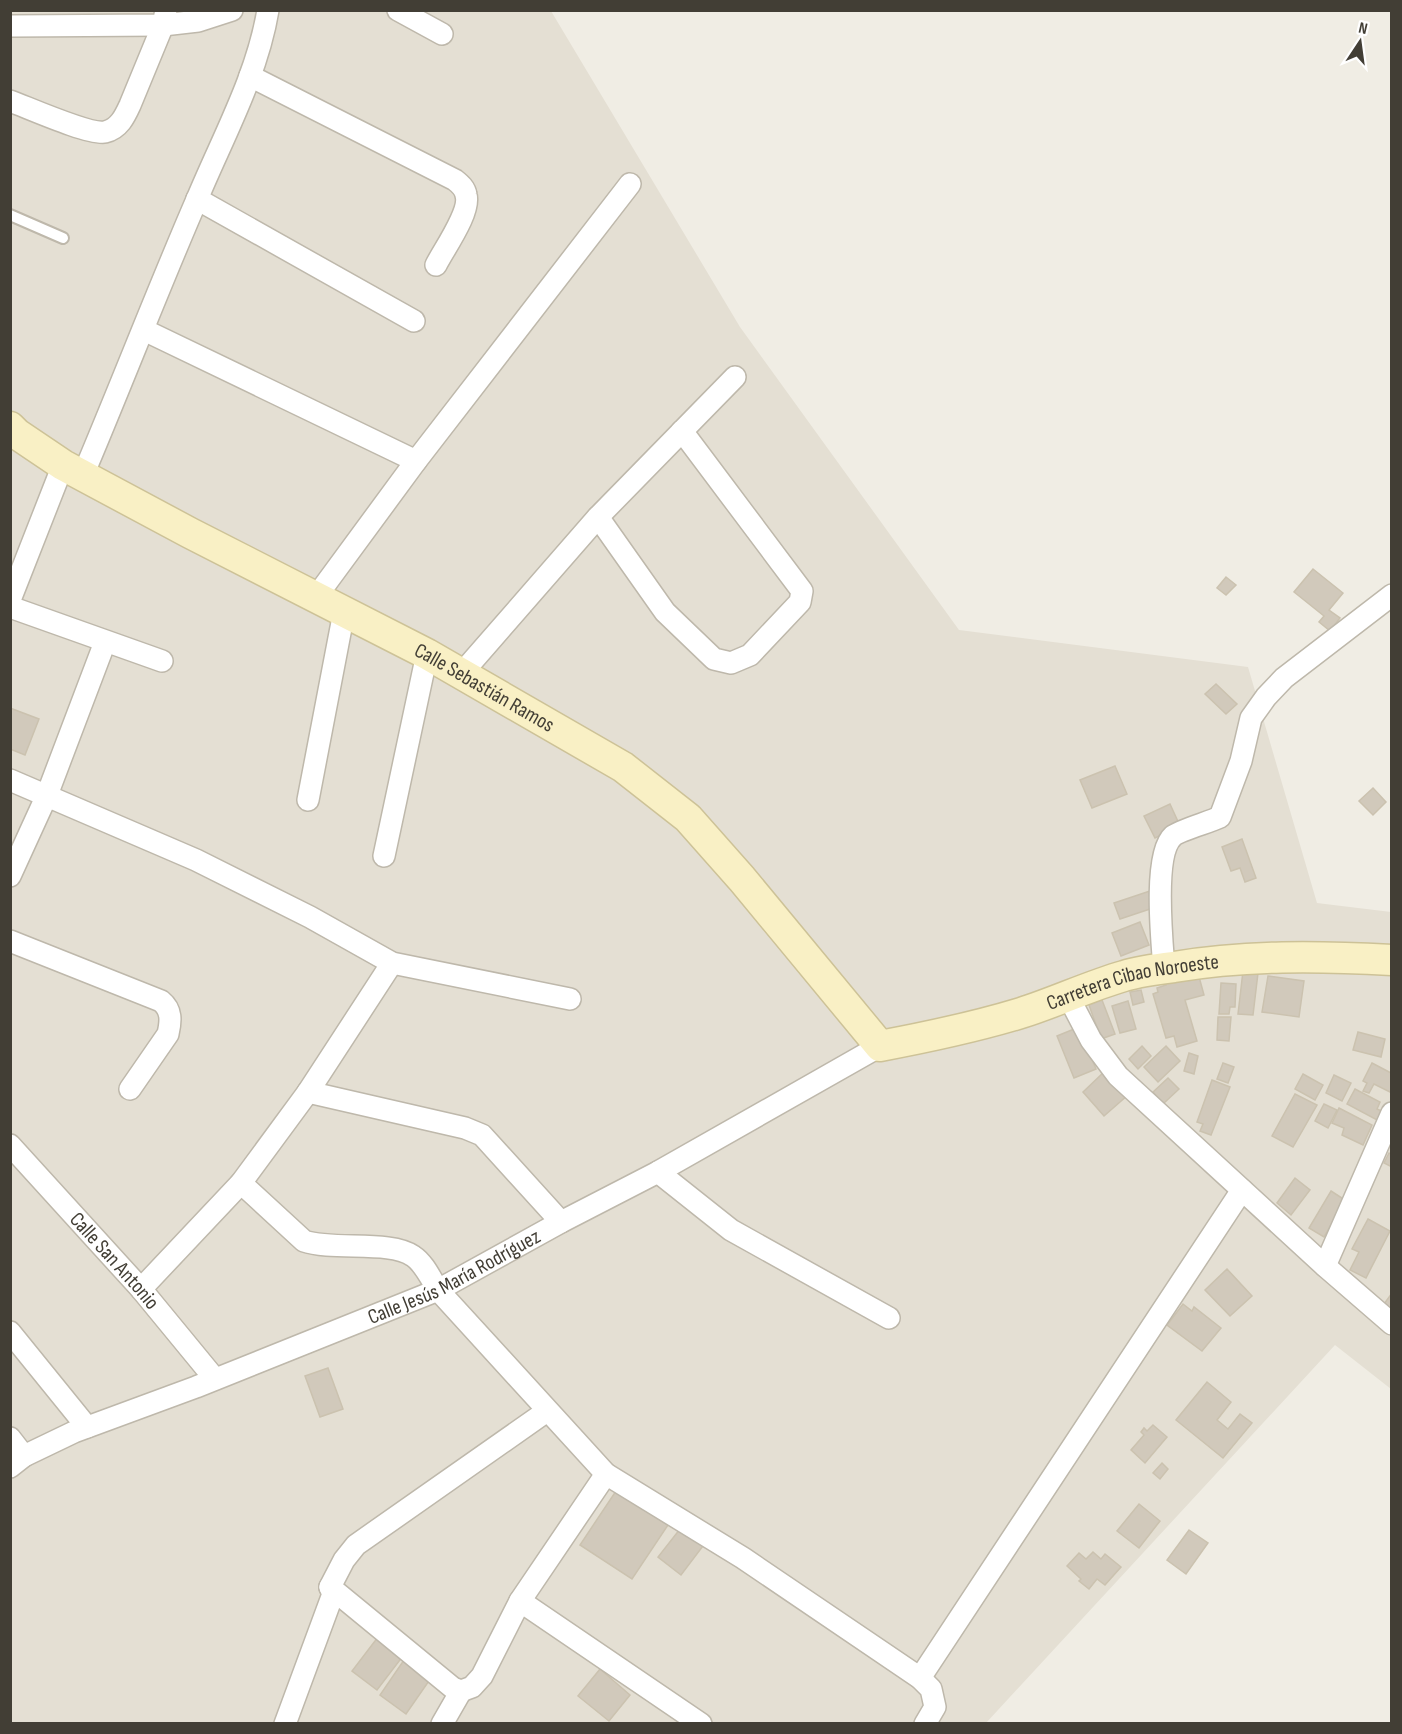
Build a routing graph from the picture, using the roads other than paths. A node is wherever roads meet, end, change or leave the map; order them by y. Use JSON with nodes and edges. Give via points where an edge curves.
{"nodes":[{"id":1,"x":232,"y":10,"type":"edge"},
{"id":2,"x":268,"y":10,"type":"edge"},
{"id":3,"x":398,"y":10,"type":"edge"},
{"id":4,"x":165,"y":18,"type":"edge"},
{"id":5,"x":10,"y":26,"type":"edge"},
{"id":6,"x":442,"y":34,"type":"dead end"},
{"id":7,"x":250,"y":76,"type":"junction"},
{"id":8,"x":10,"y":101,"type":"edge"},
{"id":9,"x":630,"y":184,"type":"dead end"},
{"id":10,"x":197,"y":199,"type":"junction"},
{"id":11,"x":10,"y":215,"type":"edge"},
{"id":12,"x":63,"y":238,"type":"dead end"},
{"id":13,"x":435,"y":265,"type":"dead end"},
{"id":14,"x":414,"y":321,"type":"dead end"},
{"id":15,"x":144,"y":330,"type":"junction"},
{"id":16,"x":735,"y":376,"type":"dead end"},
{"id":17,"x":10,"y":427,"type":"edge"},
{"id":18,"x":682,"y":431,"type":"junction"},
{"id":19,"x":416,"y":461,"type":"junction"},
{"id":20,"x":73,"y":470,"type":"junction"},
{"id":21,"x":598,"y":517,"type":"junction"},
{"id":22,"x":1392,"y":595,"type":"edge"},
{"id":23,"x":316,"y":597,"type":"junction"},
{"id":24,"x":10,"y":600,"type":"edge"},
{"id":25,"x":10,"y":607,"type":"edge"},
{"id":26,"x":344,"y":612,"type":"junction"},
{"id":27,"x":105,"y":642,"type":"junction"},
{"id":28,"x":427,"y":654,"type":"junction"},
{"id":29,"x":162,"y":661,"type":"dead end"},
{"id":30,"x":462,"y":673,"type":"junction"},
{"id":31,"x":10,"y":780,"type":"edge"},
{"id":32,"x":47,"y":795,"type":"junction"},
{"id":33,"x":308,"y":800,"type":"dead end"},
{"id":34,"x":384,"y":856,"type":"dead end"},
{"id":35,"x":10,"y":876,"type":"edge"},
{"id":36,"x":10,"y":941,"type":"edge"},
{"id":37,"x":1392,"y":960,"type":"edge"},
{"id":38,"x":392,"y":963,"type":"junction"},
{"id":39,"x":1164,"y":968,"type":"junction"},
{"id":40,"x":1068,"y":996,"type":"junction"},
{"id":41,"x":570,"y":999,"type":"dead end"},
{"id":42,"x":880,"y":1046,"type":"junction"},
{"id":43,"x":130,"y":1089,"type":"dead end"},
{"id":44,"x":308,"y":1092,"type":"junction"},
{"id":45,"x":1392,"y":1113,"type":"edge"},
{"id":46,"x":10,"y":1144,"type":"edge"},
{"id":47,"x":658,"y":1172,"type":"junction"},
{"id":48,"x":241,"y":1183,"type":"junction"},
{"id":49,"x":1242,"y":1190,"type":"junction"},
{"id":50,"x":561,"y":1222,"type":"junction"},
{"id":51,"x":1325,"y":1266,"type":"junction"},
{"id":52,"x":141,"y":1289,"type":"junction"},
{"id":53,"x":438,"y":1290,"type":"junction"},
{"id":54,"x":889,"y":1318,"type":"dead end"},
{"id":55,"x":1392,"y":1324,"type":"edge"},
{"id":56,"x":10,"y":1332,"type":"edge"},
{"id":57,"x":215,"y":1379,"type":"junction"},
{"id":58,"x":547,"y":1411,"type":"junction"},
{"id":59,"x":87,"y":1427,"type":"junction"},
{"id":60,"x":10,"y":1438,"type":"edge"},
{"id":61,"x":17,"y":1461,"type":"edge"},
{"id":62,"x":606,"y":1474,"type":"junction"},
{"id":63,"x":330,"y":1587,"type":"junction"},
{"id":64,"x":520,"y":1601,"type":"junction"},
{"id":65,"x":920,"y":1678,"type":"junction"},
{"id":66,"x":461,"y":1691,"type":"junction"},
{"id":67,"x":285,"y":1724,"type":"edge"},
{"id":68,"x":442,"y":1724,"type":"edge"},
{"id":69,"x":701,"y":1724,"type":"edge"},
{"id":70,"x":925,"y":1724,"type":"edge"}],
"edges":[{"from":1,"to":4,"type":"street","via":[[198,21]]},
{"from":2,"to":7,"type":"street"},
{"from":3,"to":6,"type":"street"},
{"from":4,"to":5,"type":"street"},
{"from":4,"to":8,"type":"street","via":[[125,117],[105,132]]},
{"from":7,"to":10,"type":"street"},
{"from":7,"to":13,"type":"street","via":[[462,186],[466,193],[464,213]]},
{"from":9,"to":19,"type":"street"},
{"from":10,"to":14,"type":"street"},
{"from":10,"to":15,"type":"street"},
{"from":11,"to":12,"type":"lane"},
{"from":15,"to":19,"type":"street"},
{"from":15,"to":20,"type":"street"},
{"from":16,"to":18,"type":"street"},
{"from":17,"to":20,"type":"main road","name":"Calle Sebastián Ramos"},
{"from":18,"to":21,"type":"street"},
{"from":18,"to":21,"type":"street","via":[[802,591],[800,602],[750,655],[731,663],[714,659],[665,612]]},
{"from":19,"to":23,"type":"street"},
{"from":20,"to":23,"type":"main road","name":"Calle Sebastián Ramos"},
{"from":20,"to":24,"type":"street"},
{"from":21,"to":30,"type":"street"},
{"from":22,"to":39,"type":"street","via":[[1284,678],[1266,697],[1251,717],[1241,761],[1220,817],[1173,836],[1165,851],[1159,902]]},
{"from":23,"to":26,"type":"main road","name":"Calle Sebastián Ramos"},
{"from":25,"to":27,"type":"street"},
{"from":26,"to":28,"type":"main road","name":"Calle Sebastián Ramos"},
{"from":26,"to":33,"type":"street"},
{"from":27,"to":29,"type":"street"},
{"from":27,"to":32,"type":"street"},
{"from":28,"to":30,"type":"main road","name":"Calle Sebastián Ramos"},
{"from":28,"to":34,"type":"street"},
{"from":30,"to":42,"type":"main road","name":"Calle Sebastián Ramos","via":[[623,767],[688,818]]},
{"from":31,"to":32,"type":"street"},
{"from":32,"to":35,"type":"street"},
{"from":32,"to":38,"type":"street","via":[[196,860]]},
{"from":36,"to":43,"type":"street","via":[[161,1001],[167,1007],[168,1034]]},
{"from":37,"to":39,"type":"main road","name":"Carretera Cibao Noroeste","via":[[1249,957]]},
{"from":38,"to":41,"type":"street"},
{"from":38,"to":44,"type":"street"},
{"from":39,"to":40,"type":"main road","name":"Carretera Cibao Noroeste","via":[[1125,975]]},
{"from":40,"to":42,"type":"main road","name":"Carretera Cibao Noroeste","via":[[963,1030]]},
{"from":40,"to":49,"type":"street","via":[[1091,1040],[1118,1076]]},
{"from":42,"to":47,"type":"street","name":"Calle Jesús María Rodríguez"},
{"from":44,"to":48,"type":"street"},
{"from":44,"to":50,"type":"street","via":[[482,1135]]},
{"from":45,"to":51,"type":"street"},
{"from":46,"to":52,"type":"street","name":"Calle San Antonio"},
{"from":47,"to":50,"type":"street","name":"Calle Jesús María Rodríguez"},
{"from":47,"to":54,"type":"street","via":[[731,1230]]},
{"from":48,"to":52,"type":"street"},
{"from":48,"to":53,"type":"street","via":[[304,1241],[407,1253],[419,1262]]},
{"from":49,"to":51,"type":"street"},
{"from":49,"to":65,"type":"street"},
{"from":50,"to":53,"type":"street","name":"Calle Jesús María Rodríguez"},
{"from":51,"to":55,"type":"street"},
{"from":52,"to":57,"type":"street","name":"Calle San Antonio"},
{"from":53,"to":57,"type":"street","name":"Calle Jesús María Rodríguez"},
{"from":53,"to":58,"type":"street"},
{"from":56,"to":59,"type":"street"},
{"from":57,"to":59,"type":"street","name":"Calle Jesús María Rodríguez"},
{"from":58,"to":62,"type":"street"},
{"from":58,"to":63,"type":"street","via":[[356,1545]]},
{"from":59,"to":61,"type":"street","name":"Calle Jesús María Rodríguez"},
{"from":60,"to":61,"type":"street"},
{"from":62,"to":64,"type":"street"},
{"from":62,"to":65,"type":"street","via":[[743,1558]]},
{"from":63,"to":66,"type":"street","via":[[442,1680]]},
{"from":63,"to":67,"type":"street","via":[[333,1594]]},
{"from":64,"to":66,"type":"street","via":[[482,1676],[472,1687]]},
{"from":64,"to":69,"type":"street"},
{"from":65,"to":70,"type":"street","via":[[931,1689],[935,1707]]},
{"from":66,"to":68,"type":"street"}]}
